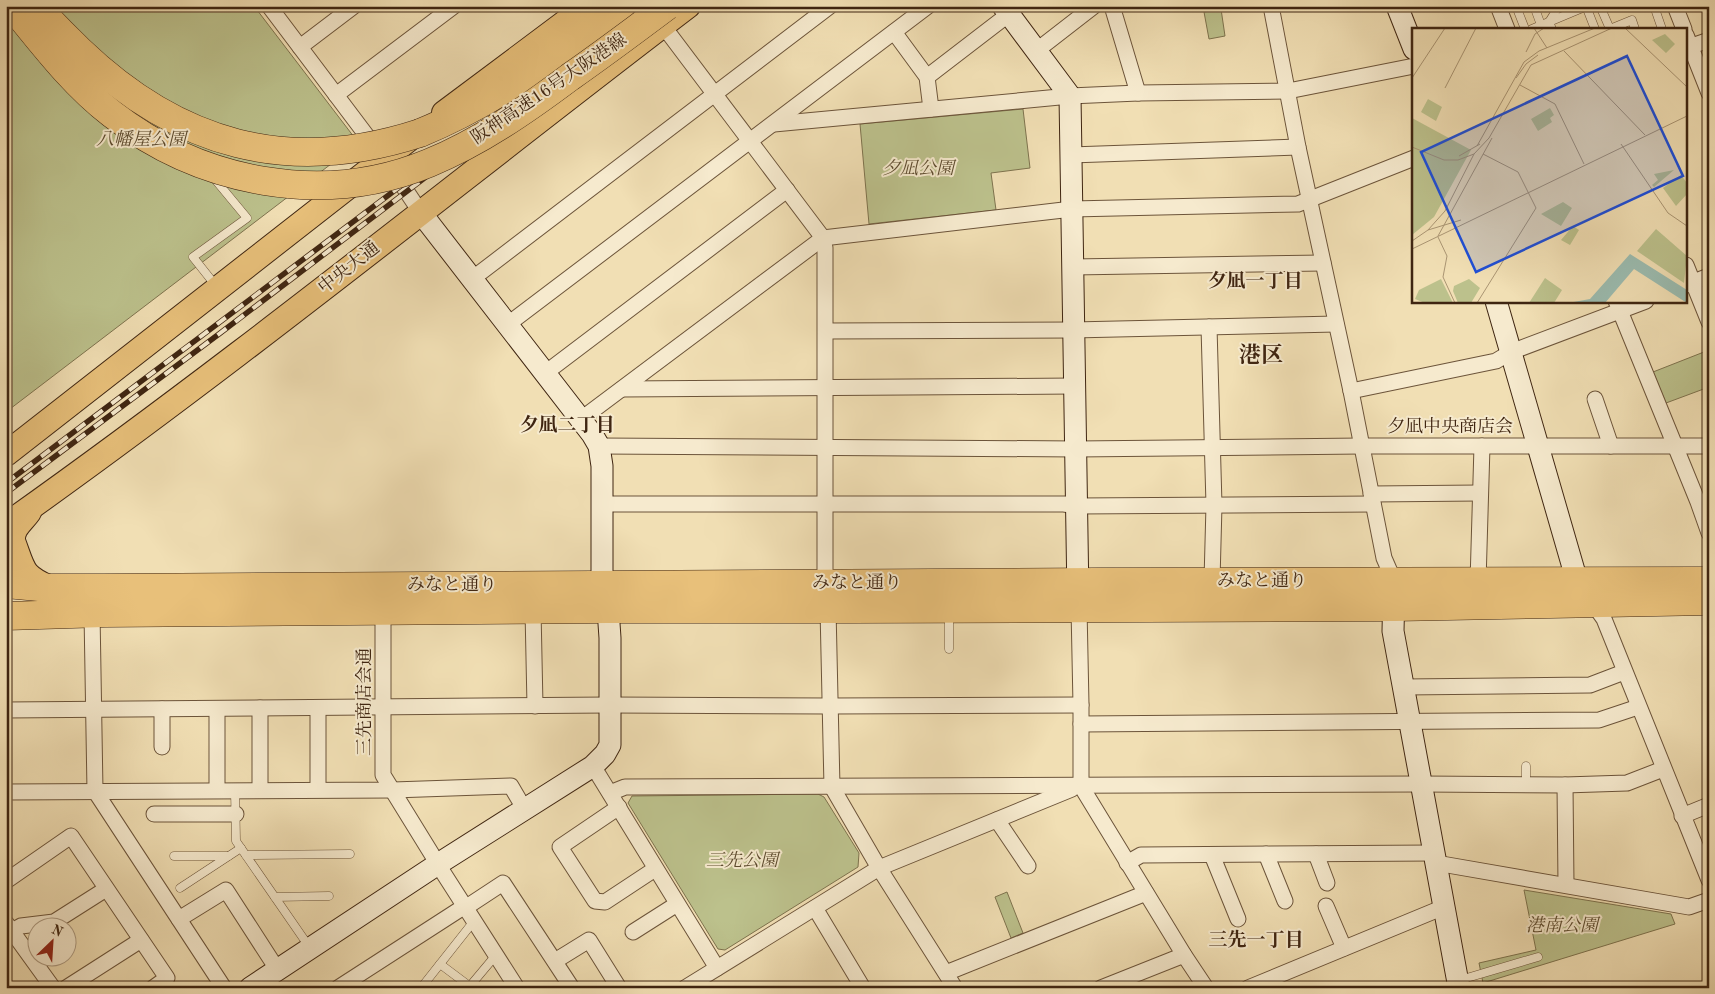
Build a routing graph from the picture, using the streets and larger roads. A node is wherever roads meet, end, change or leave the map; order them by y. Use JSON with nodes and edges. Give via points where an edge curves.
{"nodes":[{"id":1,"x":269,"y":6,"type":"edge"},
{"id":2,"x":354,"y":6,"type":"edge"},
{"id":3,"x":454,"y":6,"type":"edge"},
{"id":4,"x":587,"y":6,"type":"edge"},
{"id":5,"x":620,"y":6,"type":"edge"},
{"id":6,"x":648,"y":6,"type":"edge"},
{"id":7,"x":688,"y":6,"type":"edge"},
{"id":8,"x":830,"y":6,"type":"edge"},
{"id":9,"x":928,"y":6,"type":"edge"},
{"id":10,"x":1094,"y":6,"type":"edge"},
{"id":11,"x":1112,"y":6,"type":"edge"},
{"id":12,"x":1271,"y":6,"type":"edge"},
{"id":13,"x":1397,"y":6,"type":"edge"},
{"id":14,"x":1498,"y":6,"type":"edge"},
{"id":15,"x":1675,"y":6,"type":"edge"},
{"id":16,"x":1006,"y":10,"type":"edge"},
{"id":17,"x":31,"y":13,"type":"edge"},
{"id":18,"x":665,"y":16,"type":"edge"},
{"id":19,"x":1507,"y":28,"type":"edge"},
{"id":20,"x":1684,"y":28,"type":"edge"},
{"id":21,"x":894,"y":32,"type":"junction"},
{"id":22,"x":1709,"y":40,"type":"edge"},
{"id":23,"x":1688,"y":43,"type":"edge"},
{"id":24,"x":1412,"y":44,"type":"edge"},
{"id":25,"x":300,"y":47,"type":"junction"},
{"id":26,"x":1036,"y":51,"type":"junction"},
{"id":27,"x":1412,"y":66,"type":"edge"},
{"id":28,"x":927,"y":77,"type":"junction"},
{"id":29,"x":1288,"y":91,"type":"junction"},
{"id":30,"x":1138,"y":93,"type":"junction"},
{"id":31,"x":1709,"y":93,"type":"edge"},
{"id":32,"x":714,"y":94,"type":"junction"},
{"id":33,"x":336,"y":95,"type":"junction"},
{"id":34,"x":1070,"y":96,"type":"junction"},
{"id":35,"x":932,"y":109,"type":"junction"},
{"id":36,"x":774,"y":124,"type":"junction"},
{"id":37,"x":750,"y":141,"type":"junction"},
{"id":38,"x":1298,"y":147,"type":"junction"},
{"id":39,"x":1071,"y":155,"type":"junction"},
{"id":40,"x":384,"y":158,"type":"junction"},
{"id":41,"x":1412,"y":159,"type":"edge"},
{"id":42,"x":787,"y":190,"type":"junction"},
{"id":43,"x":1310,"y":198,"type":"junction"},
{"id":44,"x":1072,"y":209,"type":"junction"},
{"id":45,"x":422,"y":213,"type":"junction"},
{"id":46,"x":823,"y":238,"type":"junction"},
{"id":47,"x":1323,"y":263,"type":"junction"},
{"id":48,"x":1072,"y":267,"type":"junction"},
{"id":49,"x":1709,"y":276,"type":"edge"},
{"id":50,"x":472,"y":279,"type":"junction"},
{"id":51,"x":1690,"y":284,"type":"edge"},
{"id":52,"x":1496,"y":302,"type":"edge"},
{"id":53,"x":1640,"y":302,"type":"edge"},
{"id":54,"x":1618,"y":306,"type":"edge"},
{"id":55,"x":1709,"y":322,"type":"edge"},
{"id":56,"x":1336,"y":324,"type":"junction"},
{"id":57,"x":507,"y":325,"type":"junction"},
{"id":58,"x":1209,"y":327,"type":"junction"},
{"id":59,"x":1073,"y":330,"type":"junction"},
{"id":60,"x":826,"y":331,"type":"junction"},
{"id":61,"x":1510,"y":352,"type":"junction"},
{"id":62,"x":544,"y":374,"type":"junction"},
{"id":63,"x":1074,"y":386,"type":"junction"},
{"id":64,"x":825,"y":387,"type":"junction"},
{"id":65,"x":622,"y":389,"type":"junction"},
{"id":66,"x":1351,"y":391,"type":"junction"},
{"id":67,"x":1595,"y":399,"type":"dead end"},
{"id":68,"x":580,"y":420,"type":"junction"},
{"id":69,"x":599,"y":446,"type":"junction"},
{"id":70,"x":1211,"y":446,"type":"junction"},
{"id":71,"x":1362,"y":446,"type":"junction"},
{"id":72,"x":1482,"y":446,"type":"junction"},
{"id":73,"x":1538,"y":446,"type":"junction"},
{"id":74,"x":1611,"y":446,"type":"junction"},
{"id":75,"x":1674,"y":446,"type":"junction"},
{"id":76,"x":1709,"y":446,"type":"edge"},
{"id":77,"x":825,"y":447,"type":"junction"},
{"id":78,"x":1076,"y":448,"type":"junction"},
{"id":79,"x":6,"y":454,"type":"edge"},
{"id":80,"x":1480,"y":493,"type":"junction"},
{"id":81,"x":1372,"y":499,"type":"junction"},
{"id":82,"x":1703,"y":502,"type":"edge"},
{"id":83,"x":825,"y":503,"type":"junction"},
{"id":84,"x":34,"y":504,"type":"junction"},
{"id":85,"x":602,"y":504,"type":"junction"},
{"id":86,"x":1214,"y":505,"type":"junction"},
{"id":87,"x":1077,"y":506,"type":"junction"},
{"id":88,"x":6,"y":525,"type":"edge"},
{"id":89,"x":1706,"y":537,"type":"edge"},
{"id":90,"x":1212,"y":581,"type":"junction"},
{"id":91,"x":1709,"y":581,"type":"edge"},
{"id":92,"x":1478,"y":582,"type":"junction"},
{"id":93,"x":6,"y":584,"type":"edge"},
{"id":94,"x":50,"y":588,"type":"junction"},
{"id":95,"x":1585,"y":591,"type":"junction"},
{"id":96,"x":1394,"y":594,"type":"junction"},
{"id":97,"x":1078,"y":595,"type":"junction"},
{"id":98,"x":827,"y":596,"type":"junction"},
{"id":99,"x":605,"y":597,"type":"junction"},
{"id":100,"x":1709,"y":602,"type":"edge"},
{"id":101,"x":533,"y":610,"type":"junction"},
{"id":102,"x":383,"y":611,"type":"junction"},
{"id":103,"x":92,"y":613,"type":"junction"},
{"id":104,"x":6,"y":616,"type":"edge"},
{"id":105,"x":1624,"y":672,"type":"junction"},
{"id":106,"x":1404,"y":687,"type":"junction"},
{"id":107,"x":610,"y":705,"type":"junction"},
{"id":108,"x":1081,"y":705,"type":"junction"},
{"id":109,"x":384,"y":706,"type":"junction"},
{"id":110,"x":535,"y":706,"type":"junction"},
{"id":111,"x":830,"y":706,"type":"junction"},
{"id":112,"x":1638,"y":707,"type":"junction"},
{"id":113,"x":260,"y":708,"type":"junction"},
{"id":114,"x":318,"y":708,"type":"junction"},
{"id":115,"x":93,"y":709,"type":"junction"},
{"id":116,"x":162,"y":709,"type":"junction"},
{"id":117,"x":218,"y":709,"type":"junction"},
{"id":118,"x":6,"y":710,"type":"edge"},
{"id":119,"x":1410,"y":721,"type":"junction"},
{"id":120,"x":1081,"y":724,"type":"junction"},
{"id":121,"x":162,"y":747,"type":"dead end"},
{"id":122,"x":593,"y":766,"type":"junction"},
{"id":123,"x":1663,"y":769,"type":"junction"},
{"id":124,"x":1422,"y":784,"type":"junction"},
{"id":125,"x":1565,"y":785,"type":"junction"},
{"id":126,"x":1016,"y":786,"type":"junction"},
{"id":127,"x":1081,"y":786,"type":"junction"},
{"id":128,"x":832,"y":787,"type":"junction"},
{"id":129,"x":318,"y":789,"type":"junction"},
{"id":130,"x":217,"y":790,"type":"junction"},
{"id":131,"x":260,"y":790,"type":"junction"},
{"id":132,"x":393,"y":790,"type":"junction"},
{"id":133,"x":96,"y":791,"type":"junction"},
{"id":134,"x":6,"y":792,"type":"edge"},
{"id":135,"x":610,"y":792,"type":"junction"},
{"id":136,"x":1709,"y":805,"type":"edge"},
{"id":137,"x":619,"y":807,"type":"junction"},
{"id":138,"x":1024,"y":809,"type":"junction"},
{"id":139,"x":525,"y":810,"type":"junction"},
{"id":140,"x":154,"y":814,"type":"dead end"},
{"id":141,"x":236,"y":814,"type":"road end"},
{"id":142,"x":1682,"y":816,"type":"junction"},
{"id":143,"x":997,"y":820,"type":"junction"},
{"id":144,"x":1266,"y":854,"type":"junction"},
{"id":145,"x":1316,"y":854,"type":"junction"},
{"id":146,"x":1212,"y":855,"type":"junction"},
{"id":147,"x":1435,"y":858,"type":"junction"},
{"id":148,"x":1127,"y":863,"type":"junction"},
{"id":149,"x":438,"y":864,"type":"junction"},
{"id":150,"x":1028,"y":866,"type":"dead end"},
{"id":151,"x":879,"y":868,"type":"junction"},
{"id":152,"x":656,"y":869,"type":"junction"},
{"id":153,"x":6,"y":880,"type":"edge"},
{"id":154,"x":1709,"y":880,"type":"edge"},
{"id":155,"x":1327,"y":883,"type":"dead end"},
{"id":156,"x":1566,"y":885,"type":"junction"},
{"id":157,"x":106,"y":889,"type":"junction"},
{"id":158,"x":1146,"y":893,"type":"junction"},
{"id":159,"x":1709,"y":900,"type":"edge"},
{"id":160,"x":1284,"y":901,"type":"dead end"},
{"id":161,"x":677,"y":904,"type":"junction"},
{"id":162,"x":1326,"y":906,"type":"dead end"},
{"id":163,"x":1444,"y":906,"type":"junction"},
{"id":164,"x":815,"y":908,"type":"junction"},
{"id":165,"x":468,"y":911,"type":"junction"},
{"id":166,"x":179,"y":919,"type":"junction"},
{"id":167,"x":1238,"y":919,"type":"dead end"},
{"id":168,"x":9,"y":927,"type":"edge"},
{"id":169,"x":633,"y":932,"type":"dead end"},
{"id":170,"x":141,"y":940,"type":"junction"},
{"id":171,"x":1344,"y":948,"type":"junction"},
{"id":172,"x":1184,"y":955,"type":"junction"},
{"id":173,"x":555,"y":961,"type":"junction"},
{"id":174,"x":717,"y":968,"type":"junction"},
{"id":175,"x":277,"y":969,"type":"junction"},
{"id":176,"x":946,"y":974,"type":"junction"},
{"id":177,"x":1458,"y":984,"type":"edge"},
{"id":178,"x":613,"y":985,"type":"edge"},
{"id":179,"x":53,"y":988,"type":"edge"},
{"id":180,"x":66,"y":988,"type":"edge"},
{"id":181,"x":153,"y":988,"type":"edge"},
{"id":182,"x":224,"y":988,"type":"edge"},
{"id":183,"x":250,"y":988,"type":"edge"},
{"id":184,"x":338,"y":988,"type":"edge"},
{"id":185,"x":517,"y":988,"type":"edge"},
{"id":186,"x":572,"y":988,"type":"edge"},
{"id":187,"x":685,"y":988,"type":"edge"},
{"id":188,"x":863,"y":988,"type":"edge"},
{"id":189,"x":956,"y":988,"type":"edge"},
{"id":190,"x":1101,"y":988,"type":"edge"},
{"id":191,"x":1206,"y":988,"type":"edge"},
{"id":192,"x":1248,"y":988,"type":"edge"}],
"edges":[{"from":1,"to":25,"type":"street"},
{"from":2,"to":25,"type":"street"},
{"from":3,"to":33,"type":"street"},
{"from":4,"to":40,"type":"main road"},
{"from":5,"to":17,"type":"highway","name":"阪神高速16号大阪港線","bridge":true,"via":[[520,79],[440,125],[382,144],[343,151],[307,152],[258,148],[228,141],[152,108]]},
{"from":6,"to":18,"type":"street"},
{"from":7,"to":18,"type":"main road","name":"中央大通"},
{"from":8,"to":32,"type":"street"},
{"from":9,"to":21,"type":"street"},
{"from":10,"to":26,"type":"street"},
{"from":11,"to":30,"type":"street"},
{"from":12,"to":29,"type":"street"},
{"from":13,"to":24,"type":"street"},
{"from":14,"to":19,"type":"street"},
{"from":15,"to":20,"type":"street"},
{"from":16,"to":26,"type":"street"},
{"from":16,"to":28,"type":"street"},
{"from":17,"to":18,"type":"highway","name":"阪神高速16号大阪港線","bridge":true,"via":[[52,55],[91,96],[157,144],[228,174],[262,181],[324,186],[401,174],[476,140]]},
{"from":18,"to":32,"type":"street"},
{"from":18,"to":45,"type":"main road","name":"中央大通"},
{"from":21,"to":28,"type":"street"},
{"from":21,"to":36,"type":"street"},
{"from":22,"to":23,"type":"street"},
{"from":23,"to":31,"type":"street"},
{"from":25,"to":33,"type":"street"},
{"from":26,"to":34,"type":"street"},
{"from":27,"to":29,"type":"street"},
{"from":28,"to":35,"type":"street"},
{"from":29,"to":30,"type":"street"},
{"from":29,"to":38,"type":"street"},
{"from":30,"to":34,"type":"street"},
{"from":32,"to":37,"type":"street"},
{"from":32,"to":50,"type":"street"},
{"from":33,"to":40,"type":"street"},
{"from":34,"to":35,"type":"street"},
{"from":34,"to":39,"type":"street"},
{"from":35,"to":36,"type":"street"},
{"from":36,"to":37,"type":"street"},
{"from":37,"to":42,"type":"street"},
{"from":37,"to":57,"type":"street"},
{"from":38,"to":39,"type":"street"},
{"from":38,"to":43,"type":"street"},
{"from":39,"to":44,"type":"street"},
{"from":40,"to":45,"type":"street"},
{"from":40,"to":79,"type":"main road"},
{"from":41,"to":43,"type":"street"},
{"from":42,"to":46,"type":"street"},
{"from":42,"to":62,"type":"street"},
{"from":43,"to":44,"type":"street","via":[[1298,204]]},
{"from":43,"to":47,"type":"street"},
{"from":44,"to":46,"type":"street"},
{"from":44,"to":48,"type":"street"},
{"from":45,"to":50,"type":"street"},
{"from":45,"to":84,"type":"main road","name":"中央大通"},
{"from":46,"to":60,"type":"street"},
{"from":46,"to":65,"type":"street"},
{"from":47,"to":48,"type":"street"},
{"from":47,"to":56,"type":"street"},
{"from":48,"to":59,"type":"street"},
{"from":49,"to":51,"type":"street"},
{"from":50,"to":57,"type":"street"},
{"from":51,"to":55,"type":"street"},
{"from":52,"to":61,"type":"street"},
{"from":53,"to":54,"type":"street"},
{"from":54,"to":61,"type":"street"},
{"from":54,"to":75,"type":"street"},
{"from":56,"to":58,"type":"street"},
{"from":56,"to":66,"type":"street"},
{"from":57,"to":62,"type":"street"},
{"from":58,"to":59,"type":"street"},
{"from":58,"to":70,"type":"street"},
{"from":59,"to":60,"type":"street"},
{"from":59,"to":63,"type":"street"},
{"from":60,"to":64,"type":"street"},
{"from":61,"to":66,"type":"street","via":[[1496,361]]},
{"from":61,"to":73,"type":"street"},
{"from":62,"to":68,"type":"street"},
{"from":63,"to":64,"type":"street"},
{"from":63,"to":78,"type":"street"},
{"from":64,"to":65,"type":"street"},
{"from":64,"to":77,"type":"street"},
{"from":65,"to":68,"type":"street"},
{"from":66,"to":71,"type":"street"},
{"from":67,"to":74,"type":"street"},
{"from":68,"to":69,"type":"street"},
{"from":69,"to":77,"type":"street","name":"夕凪中央商店会"},
{"from":69,"to":85,"type":"street"},
{"from":70,"to":71,"type":"street","name":"夕凪中央商店会"},
{"from":70,"to":78,"type":"street","name":"夕凪中央商店会"},
{"from":70,"to":86,"type":"street"},
{"from":71,"to":72,"type":"street","name":"夕凪中央商店会"},
{"from":71,"to":81,"type":"street"},
{"from":72,"to":73,"type":"street","name":"夕凪中央商店会"},
{"from":72,"to":80,"type":"street"},
{"from":73,"to":74,"type":"street","name":"夕凪中央商店会"},
{"from":73,"to":95,"type":"street"},
{"from":74,"to":75,"type":"street","name":"夕凪中央商店会"},
{"from":75,"to":76,"type":"street","name":"夕凪中央商店会"},
{"from":75,"to":82,"type":"street"},
{"from":77,"to":78,"type":"street","name":"夕凪中央商店会"},
{"from":77,"to":83,"type":"street"},
{"from":78,"to":87,"type":"street"},
{"from":80,"to":81,"type":"street"},
{"from":80,"to":92,"type":"street"},
{"from":81,"to":86,"type":"street"},
{"from":81,"to":96,"type":"street"},
{"from":82,"to":89,"type":"street"},
{"from":83,"to":85,"type":"street"},
{"from":83,"to":87,"type":"street"},
{"from":83,"to":98,"type":"street"},
{"from":84,"to":88,"type":"main road","name":"中央大通"},
{"from":84,"to":94,"type":"main road","via":[[16,528],[13,542],[27,575]]},
{"from":85,"to":99,"type":"street"},
{"from":86,"to":87,"type":"street"},
{"from":86,"to":90,"type":"street"},
{"from":87,"to":97,"type":"street"},
{"from":90,"to":96,"type":"highway","name":"みなと通り"},
{"from":90,"to":97,"type":"highway","name":"みなと通り"},
{"from":91,"to":95,"type":"highway","name":"みなと通り"},
{"from":92,"to":95,"type":"highway","name":"みなと通り"},
{"from":92,"to":96,"type":"highway","name":"みなと通り"},
{"from":93,"to":94,"type":"highway","name":"みなと通り"},
{"from":94,"to":99,"type":"highway","name":"みなと通り"},
{"from":95,"to":96,"type":"highway","name":"みなと通り"},
{"from":95,"to":100,"type":"highway","name":"みなと通り"},
{"from":95,"to":105,"type":"street","via":[[1604,620]]},
{"from":96,"to":97,"type":"highway","name":"みなと通り"},
{"from":96,"to":106,"type":"street","via":[[1394,631]]},
{"from":97,"to":98,"type":"highway","name":"みなと通り"},
{"from":97,"to":98,"type":"highway","name":"みなと通り","via":[[949,609]]},
{"from":97,"to":108,"type":"street"},
{"from":98,"to":99,"type":"highway","name":"みなと通り"},
{"from":98,"to":111,"type":"street"},
{"from":99,"to":101,"type":"highway","name":"みなと通り"},
{"from":99,"to":107,"type":"street","via":[[610,638]]},
{"from":101,"to":102,"type":"highway","name":"みなと通り"},
{"from":101,"to":110,"type":"street"},
{"from":102,"to":103,"type":"highway","name":"みなと通り"},
{"from":102,"to":109,"type":"street","name":"三先商店会通"},
{"from":103,"to":104,"type":"highway","name":"みなと通り"},
{"from":103,"to":115,"type":"street"},
{"from":105,"to":106,"type":"street","via":[[1590,686]]},
{"from":105,"to":112,"type":"street"},
{"from":106,"to":119,"type":"street"},
{"from":107,"to":110,"type":"street"},
{"from":107,"to":111,"type":"street"},
{"from":107,"to":122,"type":"street","via":[[610,745]]},
{"from":108,"to":111,"type":"street"},
{"from":108,"to":120,"type":"street"},
{"from":109,"to":110,"type":"street"},
{"from":109,"to":114,"type":"street"},
{"from":109,"to":132,"type":"street","name":"三先商店会通","via":[[384,775]]},
{"from":111,"to":128,"type":"street"},
{"from":112,"to":119,"type":"street","via":[[1599,720]]},
{"from":112,"to":123,"type":"street"},
{"from":113,"to":114,"type":"street"},
{"from":113,"to":117,"type":"street"},
{"from":113,"to":131,"type":"street"},
{"from":114,"to":129,"type":"street"},
{"from":115,"to":116,"type":"street"},
{"from":115,"to":118,"type":"street"},
{"from":115,"to":133,"type":"street"},
{"from":116,"to":117,"type":"street"},
{"from":116,"to":121,"type":"street"},
{"from":117,"to":130,"type":"street"},
{"from":119,"to":120,"type":"street"},
{"from":119,"to":124,"type":"street"},
{"from":120,"to":127,"type":"street"},
{"from":122,"to":135,"type":"street"},
{"from":122,"to":139,"type":"street"},
{"from":123,"to":125,"type":"street","via":[[1627,783]]},
{"from":123,"to":142,"type":"street"},
{"from":124,"to":125,"type":"street"},
{"from":124,"to":127,"type":"street"},
{"from":124,"to":147,"type":"street"},
{"from":125,"to":156,"type":"street"},
{"from":126,"to":127,"type":"street"},
{"from":126,"to":128,"type":"street"},
{"from":126,"to":138,"type":"street"},
{"from":127,"to":138,"type":"street"},
{"from":127,"to":148,"type":"street"},
{"from":128,"to":135,"type":"street","via":[[625,787]]},
{"from":128,"to":151,"type":"street"},
{"from":129,"to":131,"type":"street"},
{"from":129,"to":132,"type":"street"},
{"from":130,"to":131,"type":"street"},
{"from":130,"to":133,"type":"street"},
{"from":132,"to":139,"type":"street","via":[[511,786]]},
{"from":132,"to":149,"type":"street","name":"三先商店会通"},
{"from":133,"to":134,"type":"street"},
{"from":133,"to":166,"type":"street"},
{"from":135,"to":137,"type":"street"},
{"from":136,"to":142,"type":"street"},
{"from":137,"to":152,"type":"street"},
{"from":137,"to":152,"type":"street","via":[[560,847],[595,901],[605,902]]},
{"from":138,"to":143,"type":"street"},
{"from":139,"to":149,"type":"street"},
{"from":140,"to":141,"type":"street"},
{"from":142,"to":154,"type":"street"},
{"from":143,"to":150,"type":"street"},
{"from":143,"to":151,"type":"street"},
{"from":144,"to":145,"type":"street"},
{"from":144,"to":146,"type":"street"},
{"from":144,"to":160,"type":"street"},
{"from":145,"to":147,"type":"street"},
{"from":145,"to":155,"type":"street"},
{"from":146,"to":148,"type":"street","via":[[1141,855]]},
{"from":146,"to":167,"type":"street"},
{"from":147,"to":156,"type":"street"},
{"from":147,"to":163,"type":"street"},
{"from":148,"to":158,"type":"street"},
{"from":149,"to":165,"type":"street","name":"三先商店会通"},
{"from":149,"to":175,"type":"street"},
{"from":151,"to":164,"type":"street"},
{"from":151,"to":176,"type":"street"},
{"from":152,"to":161,"type":"street"},
{"from":153,"to":157,"type":"street","via":[[71,836]]},
{"from":156,"to":159,"type":"street","via":[[1690,907]]},
{"from":157,"to":168,"type":"street","via":[[54,922]]},
{"from":157,"to":170,"type":"street"},
{"from":158,"to":172,"type":"street"},
{"from":158,"to":176,"type":"street"},
{"from":161,"to":169,"type":"street"},
{"from":161,"to":174,"type":"street"},
{"from":162,"to":171,"type":"street"},
{"from":163,"to":171,"type":"street"},
{"from":163,"to":177,"type":"street"},
{"from":164,"to":174,"type":"street"},
{"from":164,"to":188,"type":"street"},
{"from":165,"to":173,"type":"street","via":[[503,882]]},
{"from":165,"to":184,"type":"street"},
{"from":165,"to":185,"type":"street","name":"三先商店会通"},
{"from":166,"to":175,"type":"street","via":[[226,890]]},
{"from":166,"to":182,"type":"street"},
{"from":168,"to":179,"type":"street"},
{"from":170,"to":180,"type":"street"},
{"from":170,"to":181,"type":"street","via":[[167,978]]},
{"from":171,"to":192,"type":"street"},
{"from":172,"to":190,"type":"street"},
{"from":172,"to":191,"type":"street"},
{"from":173,"to":178,"type":"street","via":[[589,940]]},
{"from":173,"to":186,"type":"street"},
{"from":174,"to":187,"type":"street"},
{"from":175,"to":183,"type":"street"},
{"from":176,"to":189,"type":"street"}]}
